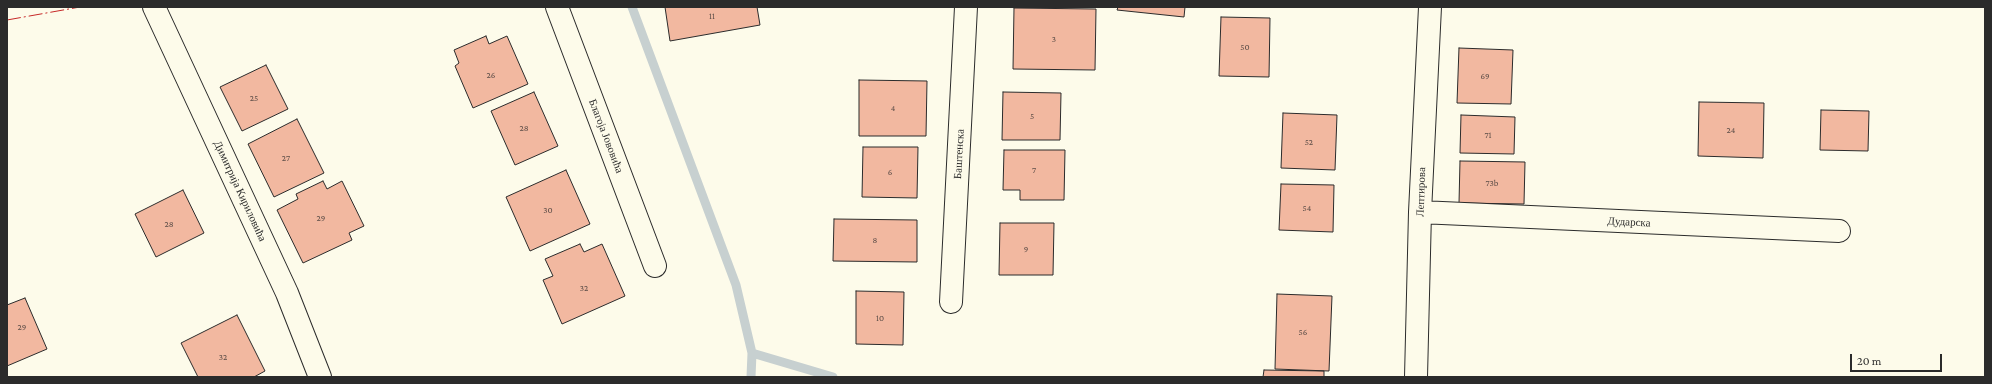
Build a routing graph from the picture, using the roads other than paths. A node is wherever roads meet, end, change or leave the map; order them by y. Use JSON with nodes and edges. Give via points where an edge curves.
{"nodes":[{"id":1,"x":154,"y":7,"type":"edge"},
{"id":2,"x":556,"y":7,"type":"edge"},
{"id":3,"x":966,"y":7,"type":"edge"},
{"id":4,"x":1430,"y":7,"type":"edge"},
{"id":5,"x":1420,"y":212,"type":"junction"},
{"id":6,"x":1839,"y":231,"type":"dead end"},
{"id":7,"x":655,"y":266,"type":"dead end"},
{"id":8,"x":951,"y":302,"type":"dead end"},
{"id":9,"x":320,"y":377,"type":"edge"},
{"id":10,"x":1416,"y":377,"type":"edge"}],
"edges":[{"from":1,"to":9,"type":"street","name":"Димитрија Кириловића","via":[[287,293]]},
{"from":2,"to":7,"type":"street","name":"Благоја Јововића"},
{"from":3,"to":8,"type":"street","name":"Баштенска"},
{"from":4,"to":5,"type":"street","name":"Лептирова"},
{"from":5,"to":6,"type":"street","name":"Дударска"},
{"from":5,"to":10,"type":"street","name":"Лептирова"}]}
